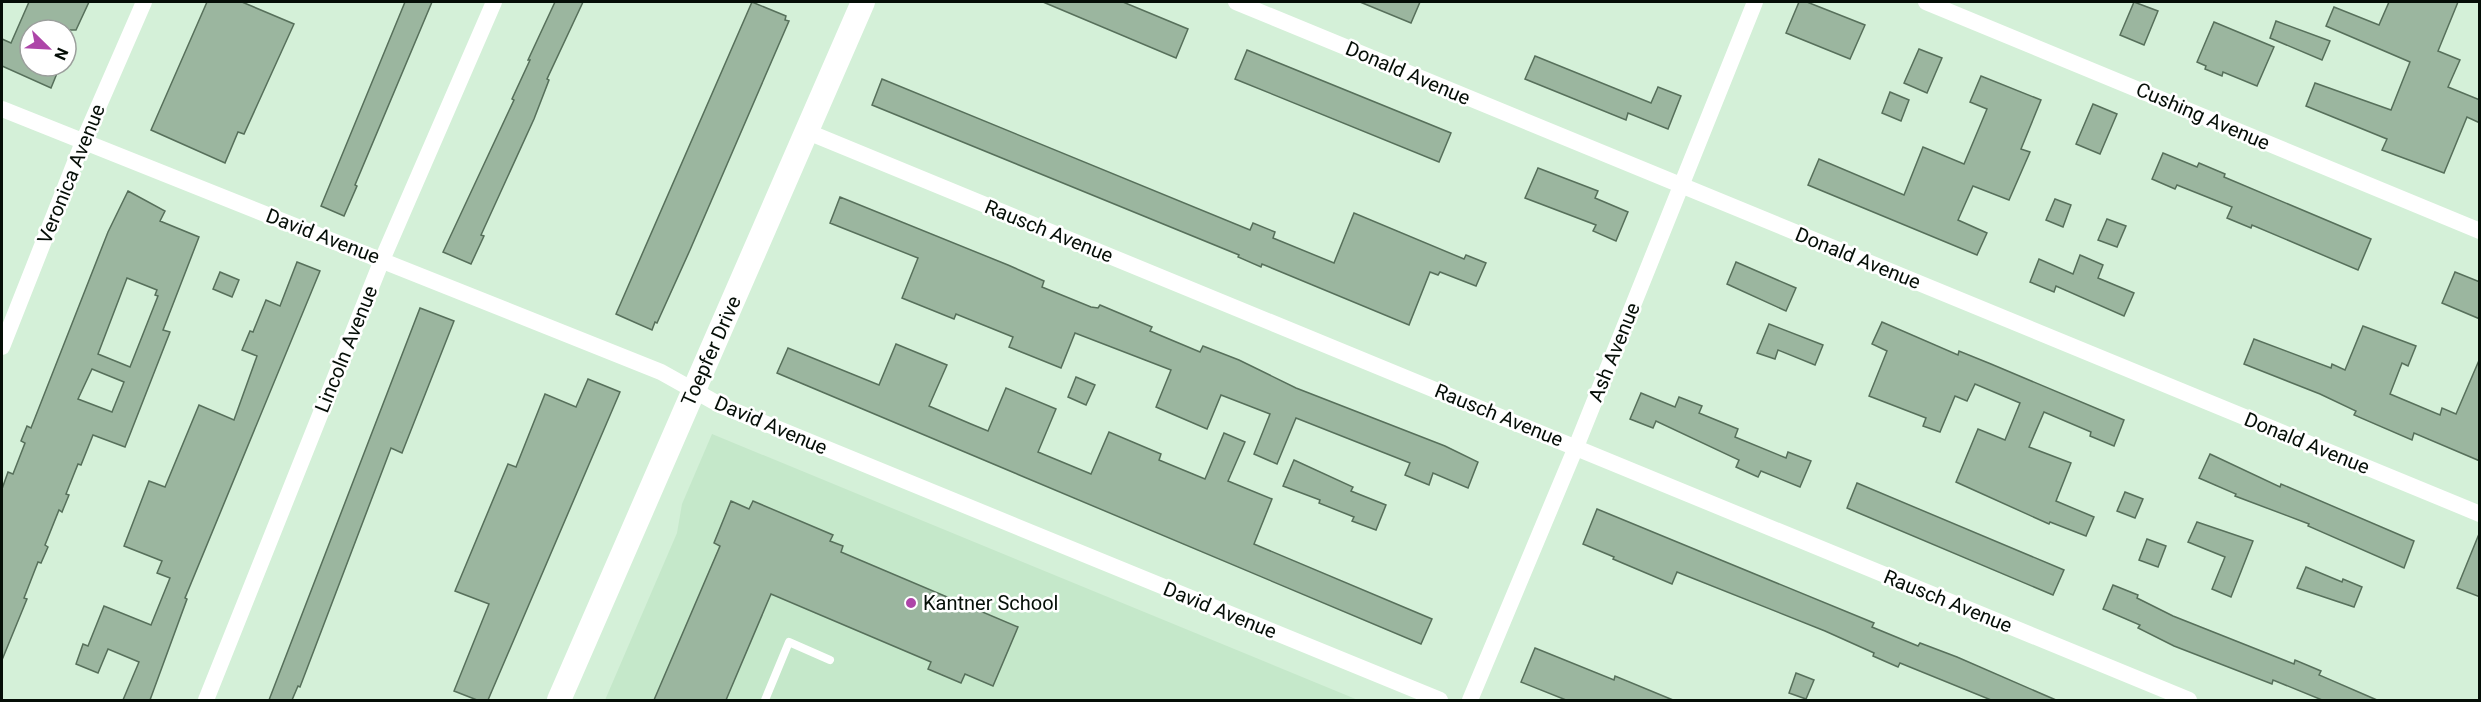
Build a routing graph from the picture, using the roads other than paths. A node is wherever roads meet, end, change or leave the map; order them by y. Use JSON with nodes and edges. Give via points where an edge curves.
{"nodes":[{"id":1,"x":144,"y":2,"type":"edge"},
{"id":2,"x":494,"y":2,"type":"edge"},
{"id":3,"x":863,"y":2,"type":"edge"},
{"id":4,"x":1236,"y":2,"type":"edge"},
{"id":5,"x":1755,"y":2,"type":"edge"},
{"id":6,"x":1926,"y":2,"type":"edge"},
{"id":7,"x":2,"y":110,"type":"edge"},
{"id":8,"x":808,"y":132,"type":"junction"},
{"id":9,"x":83,"y":142,"type":"junction"},
{"id":10,"x":1681,"y":186,"type":"junction"},
{"id":11,"x":2480,"y":231,"type":"edge"},
{"id":12,"x":382,"y":260,"type":"junction"},
{"id":13,"x":2,"y":347,"type":"edge"},
{"id":14,"x":693,"y":391,"type":"junction"},
{"id":15,"x":1576,"y":447,"type":"junction"},
{"id":16,"x":2480,"y":514,"type":"edge"},
{"id":17,"x":830,"y":660,"type":"dead end"},
{"id":18,"x":206,"y":700,"type":"edge"},
{"id":19,"x":559,"y":700,"type":"edge"},
{"id":20,"x":765,"y":700,"type":"edge"},
{"id":21,"x":1440,"y":700,"type":"edge"},
{"id":22,"x":1470,"y":700,"type":"edge"},
{"id":23,"x":2189,"y":700,"type":"edge"}],
"edges":[{"from":1,"to":9,"type":"street","name":"Veronica Avenue"},
{"from":2,"to":12,"type":"street","name":"Lincoln Avenue"},
{"from":3,"to":8,"type":"street","name":"Toepfer Drive"},
{"from":4,"to":10,"type":"street","name":"Donald Avenue"},
{"from":5,"to":10,"type":"street","name":"Ash Avenue"},
{"from":6,"to":11,"type":"street","name":"Cushing Avenue"},
{"from":7,"to":9,"type":"street","name":"David Avenue"},
{"from":8,"to":14,"type":"street","name":"Toepfer Drive"},
{"from":8,"to":15,"type":"street","name":"Rausch Avenue"},
{"from":9,"to":12,"type":"street","name":"David Avenue"},
{"from":9,"to":13,"type":"street","name":"Veronica Avenue"},
{"from":10,"to":15,"type":"street","name":"Ash Avenue"},
{"from":10,"to":16,"type":"street","name":"Donald Avenue"},
{"from":12,"to":14,"type":"street","name":"David Avenue","via":[[661,372]]},
{"from":12,"to":18,"type":"street","name":"Lincoln Avenue"},
{"from":14,"to":19,"type":"street","name":"Toepfer Drive"},
{"from":14,"to":21,"type":"street","name":"David Avenue"},
{"from":15,"to":22,"type":"street","name":"Ash Avenue"},
{"from":15,"to":23,"type":"street","name":"Rausch Avenue"},
{"from":17,"to":20,"type":"lane","via":[[789,642]]}]}
